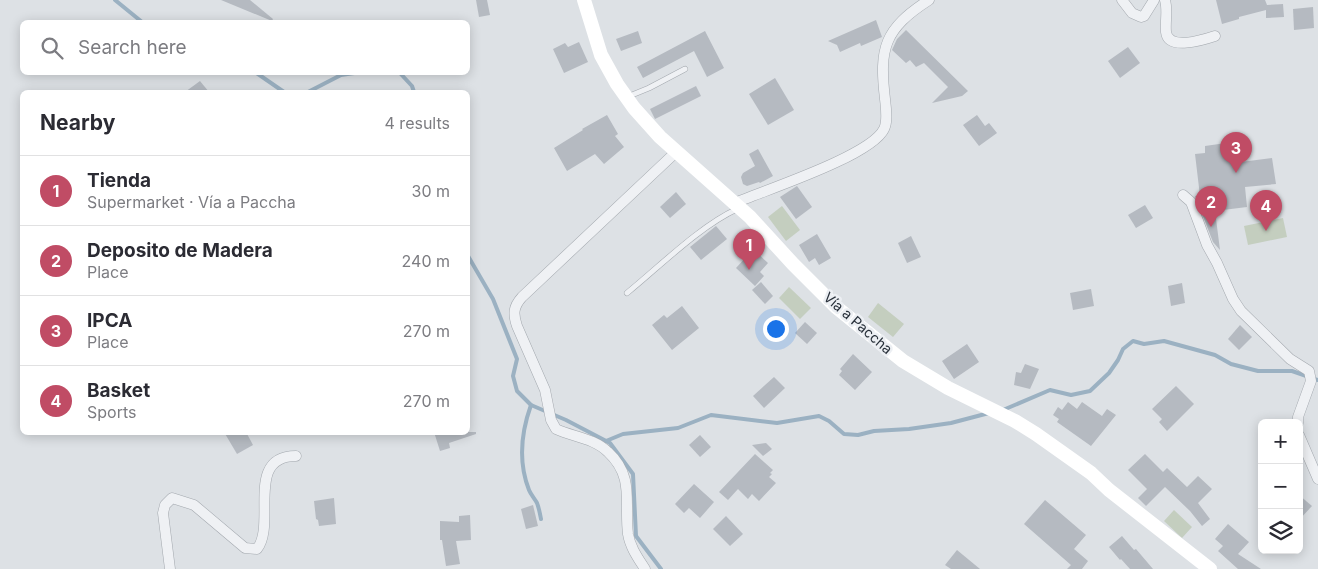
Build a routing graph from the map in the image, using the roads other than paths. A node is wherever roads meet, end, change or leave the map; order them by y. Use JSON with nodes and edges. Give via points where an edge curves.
{"nodes":[{"id":1,"x":584,"y":0,"type":"edge"},
{"id":2,"x":929,"y":0,"type":"edge"},
{"id":3,"x":1122,"y":0,"type":"edge"},
{"id":4,"x":1154,"y":0,"type":"edge"},
{"id":5,"x":1165,"y":0,"type":"edge"},
{"id":6,"x":1215,"y":36,"type":"dead end"},
{"id":7,"x":685,"y":69,"type":"dead end"},
{"id":8,"x":627,"y":97,"type":"junction"},
{"id":9,"x":676,"y":152,"type":"junction"},
{"id":10,"x":1183,"y":195,"type":"dead end"},
{"id":11,"x":737,"y":205,"type":"junction"},
{"id":12,"x":627,"y":294,"type":"dead end"},
{"id":13,"x":1298,"y":419,"type":"edge"},
{"id":14,"x":1303,"y":444,"type":"edge"},
{"id":15,"x":296,"y":456,"type":"dead end"},
{"id":16,"x":1318,"y":479,"type":"edge"},
{"id":17,"x":170,"y":569,"type":"edge"},
{"id":18,"x":645,"y":569,"type":"edge"},
{"id":19,"x":1210,"y":569,"type":"edge"}],
"edges":[{"from":1,"to":8,"type":"main road","name":"Vía a Paccha","via":[[601,55]]},
{"from":2,"to":11,"type":"street","via":[[905,18],[885,46],[882,71],[886,121],[884,130],[873,143],[849,157]]},
{"from":3,"to":4,"type":"street","via":[[1132,13],[1141,18]]},
{"from":5,"to":6,"type":"street","via":[[1166,34],[1172,42]]},
{"from":7,"to":8,"type":"lane"},
{"from":8,"to":9,"type":"main road","name":"Vía a Paccha","via":[[645,122]]},
{"from":9,"to":11,"type":"main road","name":"Vía a Paccha"},
{"from":9,"to":18,"type":"street","via":[[516,304],[514,317],[545,390],[556,429],[585,438],[608,451],[622,468],[628,486],[628,536]]},
{"from":10,"to":13,"type":"street","via":[[1190,202],[1207,245],[1241,311],[1310,376]]},
{"from":11,"to":12,"type":"lane"},
{"from":11,"to":19,"type":"main road","name":"Vía a Paccha","via":[[836,307],[903,361],[1036,434],[1091,473]]},
{"from":14,"to":16,"type":"street"},
{"from":15,"to":17,"type":"street","via":[[277,462],[268,472],[264,533],[257,549],[245,548],[194,505],[176,498],[168,500],[163,512]]}]}
